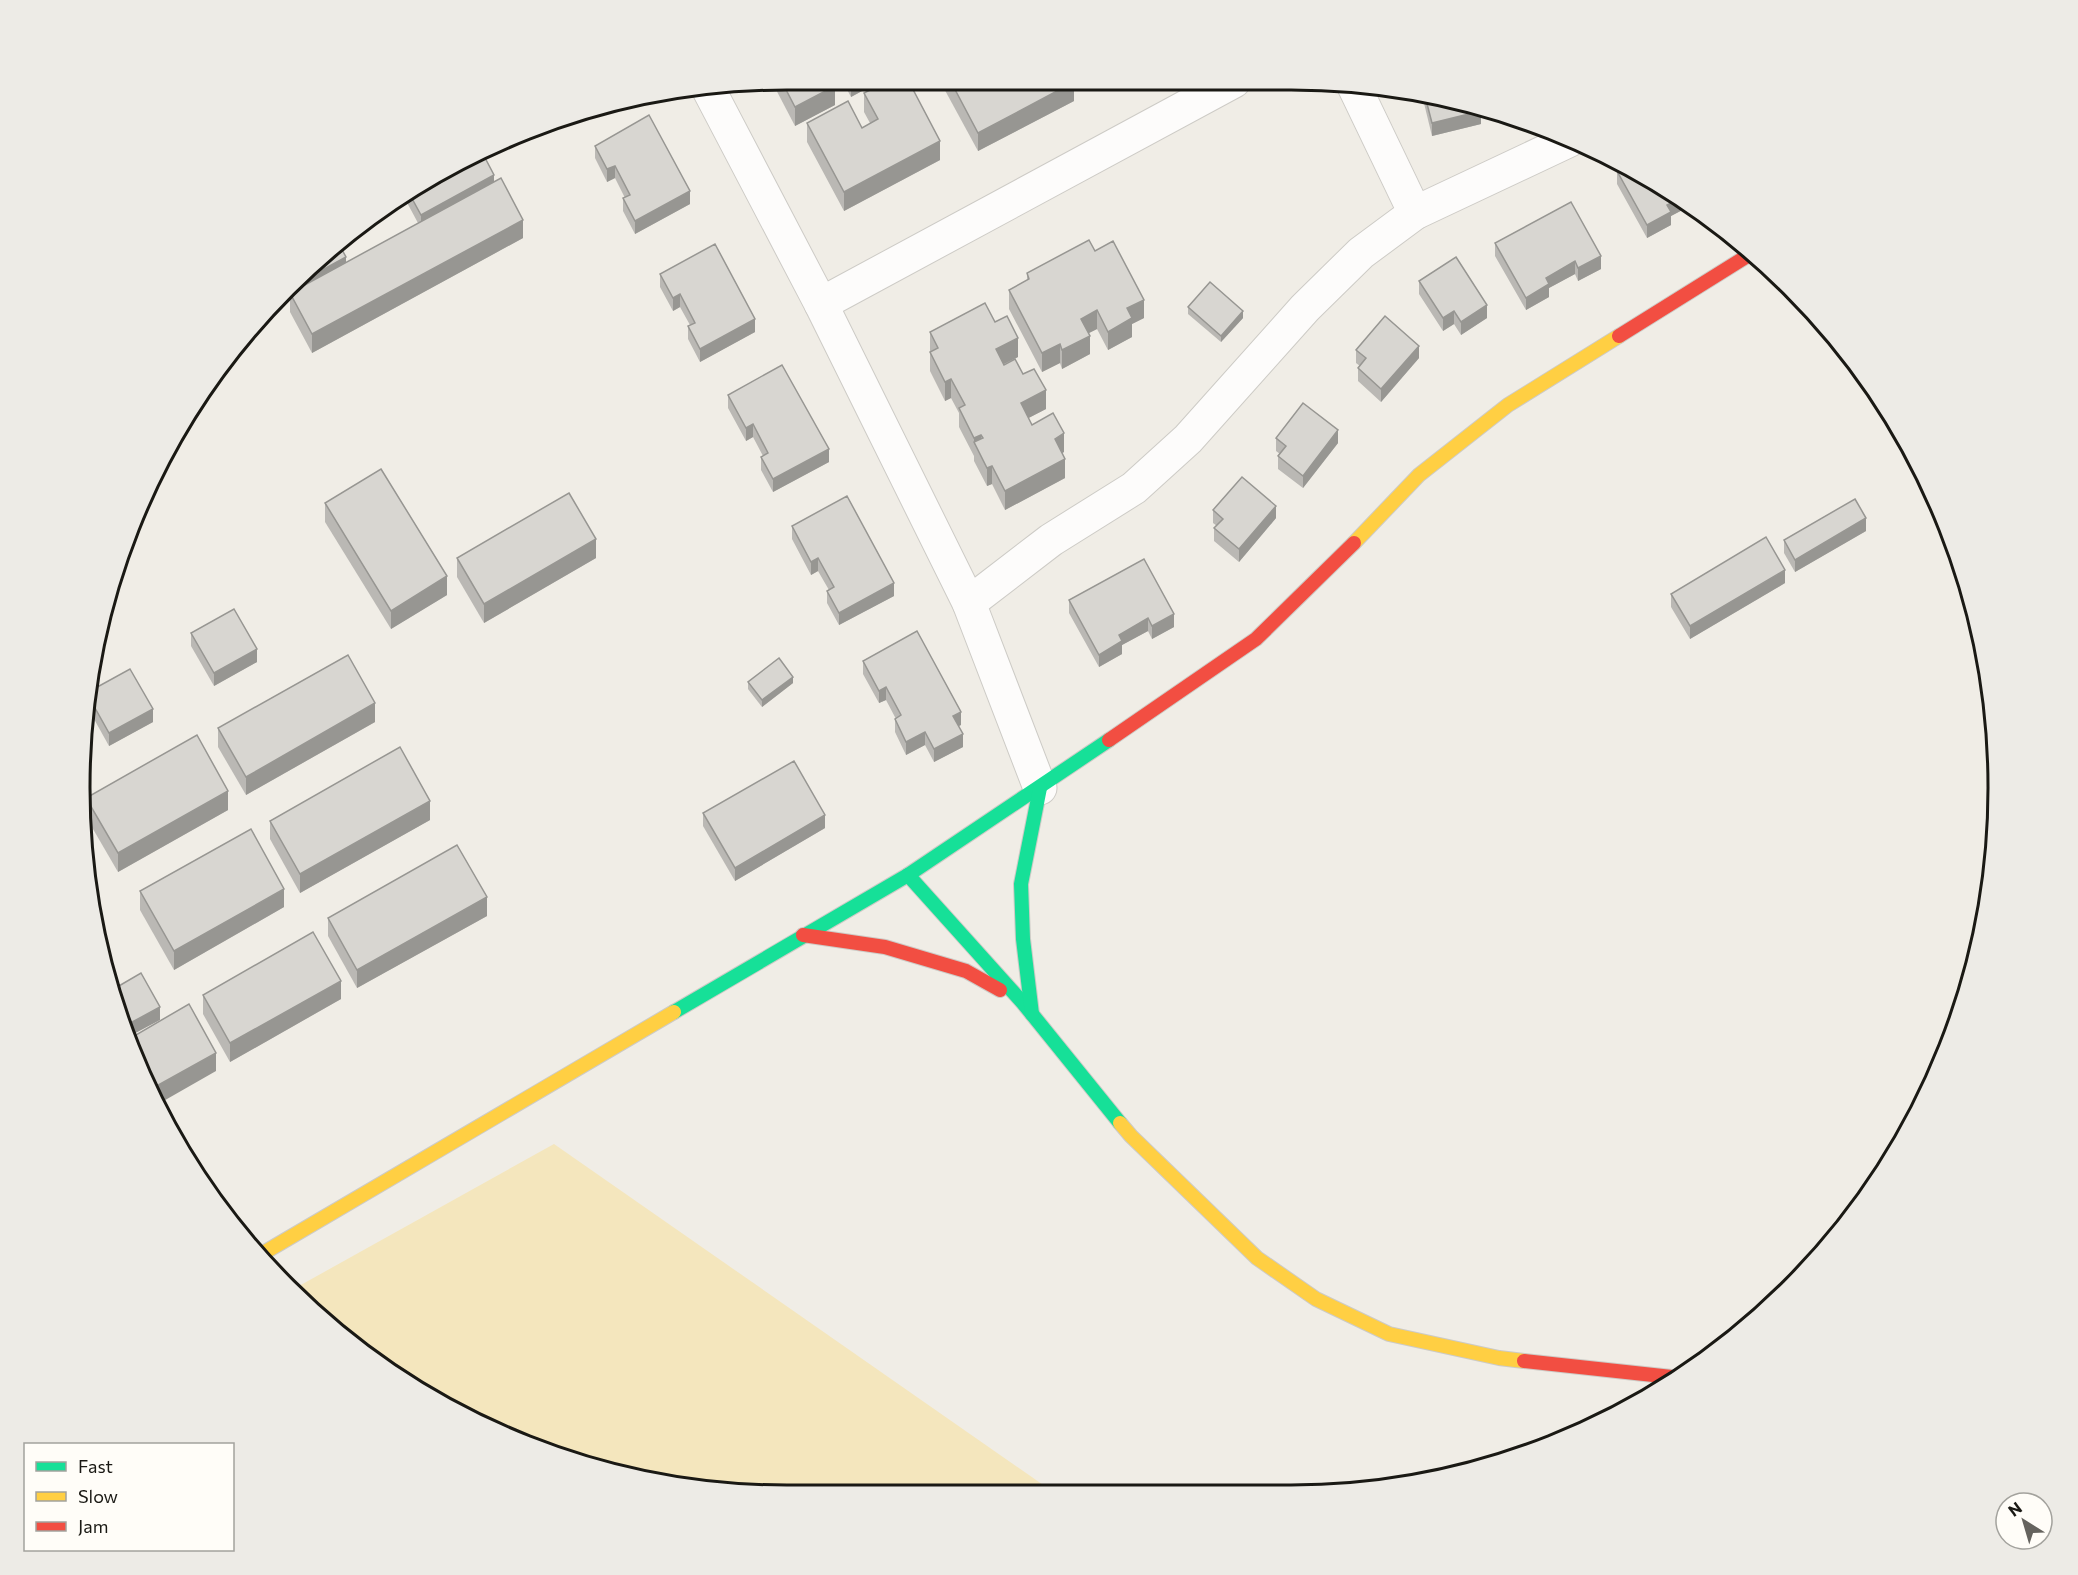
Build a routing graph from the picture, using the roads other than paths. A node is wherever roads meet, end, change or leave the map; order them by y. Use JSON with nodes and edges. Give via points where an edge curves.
{"nodes":[{"id":1,"x":1217,"y":90,"type":"edge"},
{"id":2,"x":1357,"y":93,"type":"edge"},
{"id":3,"x":711,"y":94,"type":"edge"},
{"id":4,"x":1560,"y":145,"type":"edge"},
{"id":5,"x":1415,"y":213,"type":"junction"},
{"id":6,"x":1744,"y":258,"type":"edge"},
{"id":7,"x":820,"y":304,"type":"junction"},
{"id":8,"x":969,"y":603,"type":"junction"},
{"id":9,"x":1040,"y":788,"type":"junction"},
{"id":10,"x":908,"y":875,"type":"junction"},
{"id":11,"x":803,"y":935,"type":"junction"},
{"id":12,"x":1023,"y":1003,"type":"junction"},
{"id":13,"x":1032,"y":1014,"type":"junction"},
{"id":14,"x":267,"y":1251,"type":"edge"},
{"id":15,"x":1664,"y":1376,"type":"edge"}],
"edges":[{"from":1,"to":7,"type":"street"},
{"from":2,"to":5,"type":"street"},
{"from":3,"to":7,"type":"street"},
{"from":4,"to":5,"type":"street"},
{"from":5,"to":8,"type":"street","via":[[1360,253],[1305,308],[1188,439],[1134,489],[1052,540]]},
{"from":6,"to":9,"type":"street","via":[[1508,405],[1419,475],[1256,639]]},
{"from":7,"to":8,"type":"street"},
{"from":8,"to":9,"type":"street"},
{"from":9,"to":10,"type":"street"},
{"from":9,"to":13,"type":"street","via":[[1021,884]]},
{"from":10,"to":11,"type":"street"},
{"from":10,"to":12,"type":"street"},
{"from":11,"to":12,"type":"street","via":[[885,947],[966,971]]},
{"from":11,"to":14,"type":"street"},
{"from":12,"to":13,"type":"street"},
{"from":13,"to":15,"type":"street","via":[[1131,1136],[1257,1258],[1316,1299],[1389,1334],[1488,1356]]}]}
